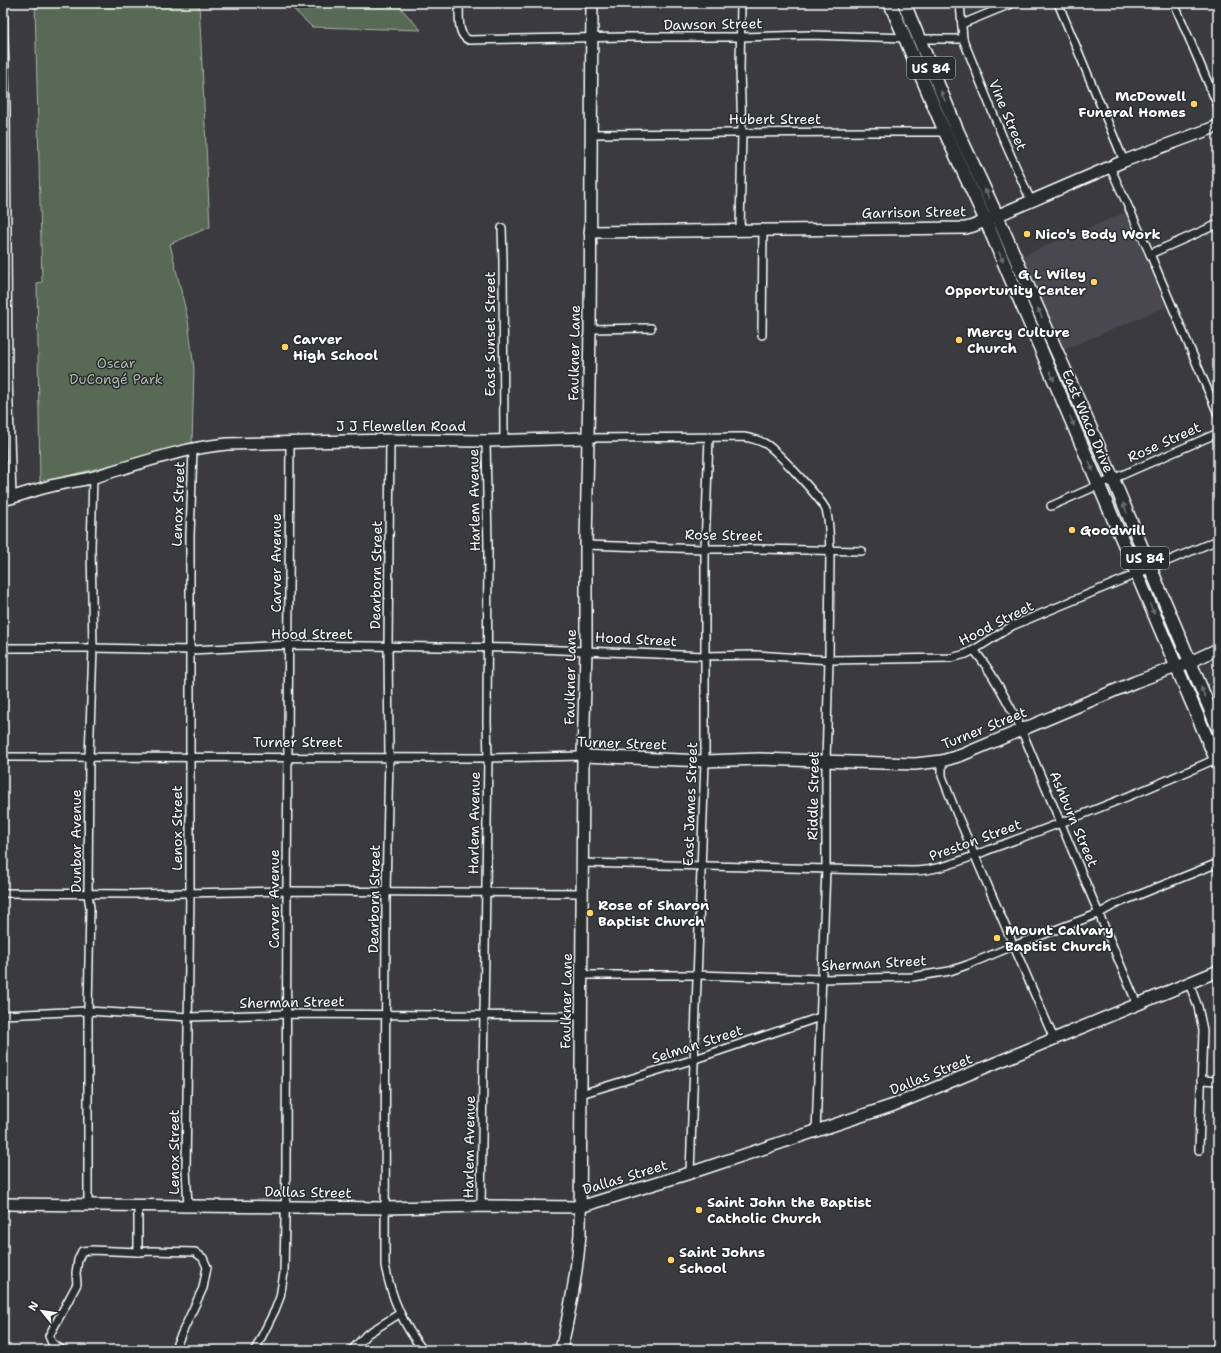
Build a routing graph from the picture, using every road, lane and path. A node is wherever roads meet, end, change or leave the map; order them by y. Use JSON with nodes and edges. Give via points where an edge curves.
{"nodes":[{"id":1,"x":3,"y":3,"type":"edge"},
{"id":2,"x":459,"y":3,"type":"edge"},
{"id":3,"x":592,"y":3,"type":"edge"},
{"id":4,"x":741,"y":3,"type":"edge"},
{"id":5,"x":890,"y":3,"type":"edge"},
{"id":6,"x":904,"y":3,"type":"edge"},
{"id":7,"x":960,"y":3,"type":"edge"},
{"id":8,"x":1013,"y":3,"type":"edge"},
{"id":9,"x":1058,"y":3,"type":"edge"},
{"id":10,"x":1174,"y":3,"type":"edge"},
{"id":11,"x":962,"y":24,"type":"junction"},
{"id":12,"x":741,"y":37,"type":"junction"},
{"id":13,"x":592,"y":38,"type":"junction"},
{"id":14,"x":906,"y":38,"type":"junction"},
{"id":15,"x":919,"y":39,"type":"junction"},
{"id":16,"x":963,"y":39,"type":"junction"},
{"id":17,"x":1218,"y":106,"type":"edge"},
{"id":18,"x":5,"y":110,"type":"edge"},
{"id":19,"x":1218,"y":126,"type":"edge"},
{"id":20,"x":742,"y":132,"type":"junction"},
{"id":21,"x":945,"y":132,"type":"junction"},
{"id":22,"x":958,"y":132,"type":"junction"},
{"id":23,"x":591,"y":134,"type":"junction"},
{"id":24,"x":1124,"y":161,"type":"junction"},
{"id":25,"x":1110,"y":167,"type":"junction"},
{"id":26,"x":1031,"y":201,"type":"junction"},
{"id":27,"x":997,"y":216,"type":"junction"},
{"id":28,"x":986,"y":221,"type":"junction"},
{"id":29,"x":1218,"y":224,"type":"edge"},
{"id":30,"x":502,"y":228,"type":"dead end"},
{"id":31,"x":740,"y":230,"type":"junction"},
{"id":32,"x":763,"y":230,"type":"junction"},
{"id":33,"x":590,"y":232,"type":"junction"},
{"id":34,"x":1150,"y":254,"type":"junction"},
{"id":35,"x":5,"y":297,"type":"edge"},
{"id":36,"x":651,"y":328,"type":"dead end"},
{"id":37,"x":590,"y":329,"type":"junction"},
{"id":38,"x":762,"y":335,"type":"dead end"},
{"id":39,"x":1218,"y":414,"type":"edge"},
{"id":40,"x":1218,"y":433,"type":"edge"},
{"id":41,"x":708,"y":437,"type":"junction"},
{"id":42,"x":587,"y":438,"type":"junction"},
{"id":43,"x":390,"y":440,"type":"junction"},
{"id":44,"x":504,"y":440,"type":"junction"},
{"id":45,"x":486,"y":441,"type":"junction"},
{"id":46,"x":290,"y":442,"type":"junction"},
{"id":47,"x":193,"y":450,"type":"junction"},
{"id":48,"x":794,"y":471,"type":"joint"},
{"id":49,"x":92,"y":477,"type":"junction"},
{"id":50,"x":1113,"y":479,"type":"junction"},
{"id":51,"x":1099,"y":485,"type":"junction"},
{"id":52,"x":7,"y":499,"type":"edge"},
{"id":53,"x":1051,"y":506,"type":"dead end"},
{"id":54,"x":1218,"y":540,"type":"edge"},
{"id":55,"x":586,"y":545,"type":"junction"},
{"id":56,"x":706,"y":549,"type":"junction"},
{"id":57,"x":830,"y":550,"type":"junction"},
{"id":58,"x":862,"y":551,"type":"dead end"},
{"id":59,"x":1150,"y":568,"type":"junction"},
{"id":60,"x":1137,"y":574,"type":"junction"},
{"id":61,"x":289,"y":645,"type":"junction"},
{"id":62,"x":388,"y":647,"type":"junction"},
{"id":63,"x":3,"y":648,"type":"edge"},
{"id":64,"x":93,"y":648,"type":"junction"},
{"id":65,"x":488,"y":648,"type":"junction"},
{"id":66,"x":1218,"y":649,"type":"edge"},
{"id":67,"x":191,"y":650,"type":"junction"},
{"id":68,"x":586,"y":650,"type":"junction"},
{"id":69,"x":974,"y":650,"type":"junction"},
{"id":70,"x":704,"y":656,"type":"junction"},
{"id":71,"x":829,"y":660,"type":"junction"},
{"id":72,"x":1190,"y":662,"type":"junction"},
{"id":73,"x":1177,"y":666,"type":"junction"},
{"id":74,"x":1218,"y":728,"type":"edge"},
{"id":75,"x":1022,"y":729,"type":"junction"},
{"id":76,"x":583,"y":756,"type":"junction"},
{"id":77,"x":3,"y":757,"type":"edge"},
{"id":78,"x":89,"y":757,"type":"junction"},
{"id":79,"x":288,"y":757,"type":"junction"},
{"id":80,"x":389,"y":757,"type":"junction"},
{"id":81,"x":190,"y":758,"type":"junction"},
{"id":82,"x":488,"y":758,"type":"junction"},
{"id":83,"x":1217,"y":760,"type":"edge"},
{"id":84,"x":705,"y":761,"type":"junction"},
{"id":85,"x":826,"y":761,"type":"junction"},
{"id":86,"x":942,"y":761,"type":"junction"},
{"id":87,"x":1061,"y":823,"type":"junction"},
{"id":88,"x":974,"y":855,"type":"junction"},
{"id":89,"x":582,"y":863,"type":"junction"},
{"id":90,"x":1218,"y":863,"type":"edge"},
{"id":91,"x":700,"y":866,"type":"junction"},
{"id":92,"x":826,"y":869,"type":"junction"},
{"id":93,"x":287,"y":891,"type":"junction"},
{"id":94,"x":386,"y":892,"type":"junction"},
{"id":95,"x":485,"y":892,"type":"junction"},
{"id":96,"x":3,"y":893,"type":"edge"},
{"id":97,"x":190,"y":893,"type":"junction"},
{"id":98,"x":582,"y":893,"type":"junction"},
{"id":99,"x":88,"y":894,"type":"junction"},
{"id":100,"x":1100,"y":913,"type":"junction"},
{"id":101,"x":1013,"y":946,"type":"junction"},
{"id":102,"x":1218,"y":971,"type":"edge"},
{"id":103,"x":582,"y":975,"type":"junction"},
{"id":104,"x":697,"y":975,"type":"junction"},
{"id":105,"x":822,"y":979,"type":"junction"},
{"id":106,"x":1189,"y":983,"type":"junction"},
{"id":107,"x":1137,"y":1004,"type":"junction"},
{"id":108,"x":88,"y":1011,"type":"junction"},
{"id":109,"x":286,"y":1014,"type":"junction"},
{"id":110,"x":386,"y":1014,"type":"junction"},
{"id":111,"x":3,"y":1015,"type":"edge"},
{"id":112,"x":485,"y":1015,"type":"junction"},
{"id":113,"x":581,"y":1016,"type":"junction"},
{"id":114,"x":189,"y":1017,"type":"junction"},
{"id":115,"x":820,"y":1017,"type":"junction"},
{"id":116,"x":1054,"y":1039,"type":"junction"},
{"id":117,"x":695,"y":1059,"type":"junction"},
{"id":118,"x":1201,"y":1080,"type":"junction"},
{"id":119,"x":1218,"y":1081,"type":"edge"},
{"id":120,"x":581,"y":1094,"type":"junction"},
{"id":121,"x":816,"y":1132,"type":"junction"},
{"id":122,"x":1199,"y":1150,"type":"dead end"},
{"id":123,"x":690,"y":1173,"type":"junction"},
{"id":124,"x":3,"y":1204,"type":"edge"},
{"id":125,"x":88,"y":1205,"type":"junction"},
{"id":126,"x":138,"y":1206,"type":"junction"},
{"id":127,"x":188,"y":1206,"type":"junction"},
{"id":128,"x":481,"y":1206,"type":"junction"},
{"id":129,"x":580,"y":1206,"type":"junction"},
{"id":130,"x":286,"y":1207,"type":"junction"},
{"id":131,"x":386,"y":1208,"type":"junction"},
{"id":132,"x":138,"y":1252,"type":"junction"},
{"id":133,"x":400,"y":1314,"type":"junction"},
{"id":134,"x":62,"y":1350,"type":"edge"},
{"id":135,"x":174,"y":1350,"type":"edge"},
{"id":136,"x":255,"y":1350,"type":"edge"},
{"id":137,"x":352,"y":1350,"type":"edge"},
{"id":138,"x":423,"y":1350,"type":"edge"},
{"id":139,"x":561,"y":1350,"type":"edge"}],
"edges":[{"from":1,"to":18,"type":"street"},
{"from":2,"to":13,"type":"street","name":"Dawson Street","via":[[460,31],[464,38],[469,40]]},
{"from":3,"to":13,"type":"street","name":"Faulkner Lane"},
{"from":4,"to":12,"type":"street"},
{"from":5,"to":14,"type":"main road","name":"East Waco Drive","number":"US 84"},
{"from":6,"to":15,"type":"main road","name":"East Waco Drive","number":"US 84"},
{"from":7,"to":11,"type":"street","name":"Vine Street"},
{"from":8,"to":11,"type":"street"},
{"from":9,"to":24,"type":"street"},
{"from":10,"to":17,"type":"street"},
{"from":11,"to":16,"type":"street","name":"Vine Street"},
{"from":12,"to":13,"type":"street","name":"Dawson Street"},
{"from":12,"to":14,"type":"street","name":"Dawson Street","via":[[811,35]]},
{"from":12,"to":20,"type":"street"},
{"from":13,"to":23,"type":"street","name":"Faulkner Lane"},
{"from":14,"to":15,"type":"street","name":"Dawson Street"},
{"from":14,"to":21,"type":"main road","name":"East Waco Drive","number":"US 84"},
{"from":15,"to":16,"type":"street","name":"Dawson Street"},
{"from":22,"to":15,"type":"main road","name":"East Waco Drive","number":"US 84","one_way":true},
{"from":16,"to":26,"type":"street","name":"Vine Street"},
{"from":18,"to":35,"type":"street"},
{"from":19,"to":24,"type":"street","name":"Garrison Street"},
{"from":20,"to":21,"type":"street","name":"Hubert Street"},
{"from":20,"to":23,"type":"street","name":"Hubert Street"},
{"from":20,"to":31,"type":"street"},
{"from":21,"to":22,"type":"street","name":"Hubert Street"},
{"from":21,"to":28,"type":"main road","name":"East Waco Drive","number":"US 84"},
{"from":27,"to":22,"type":"main road","name":"East Waco Drive","number":"US 84","one_way":true},
{"from":23,"to":33,"type":"street","name":"Faulkner Lane"},
{"from":24,"to":25,"type":"street","name":"Garrison Street"},
{"from":25,"to":26,"type":"street","name":"Garrison Street"},
{"from":25,"to":34,"type":"street"},
{"from":26,"to":27,"type":"street","name":"Garrison Street"},
{"from":27,"to":28,"type":"street","name":"Garrison Street"},
{"from":50,"to":27,"type":"main road","name":"East Waco Drive","number":"US 84","one_way":true},
{"from":28,"to":32,"type":"street","name":"Garrison Street","via":[[956,229]]},
{"from":28,"to":51,"type":"main road","name":"East Waco Drive","number":"US 84","one_way":true},
{"from":29,"to":34,"type":"street"},
{"from":30,"to":44,"type":"street","name":"East Sunset Street"},
{"from":31,"to":32,"type":"street","name":"Garrison Street"},
{"from":31,"to":33,"type":"street","name":"Garrison Street"},
{"from":32,"to":38,"type":"street"},
{"from":33,"to":37,"type":"street","name":"Faulkner Lane"},
{"from":34,"to":39,"type":"street"},
{"from":35,"to":52,"type":"street","via":[[8,376]]},
{"from":36,"to":37,"type":"street"},
{"from":37,"to":42,"type":"street","name":"Faulkner Lane"},
{"from":40,"to":50,"type":"street","name":"Rose Street"},
{"from":41,"to":42,"type":"street","name":"J J Flewellen Road"},
{"from":41,"to":48,"type":"street","name":"J J Flewellen Road","via":[[744,436],[765,443]]},
{"from":41,"to":56,"type":"street","name":"East James Street"},
{"from":42,"to":44,"type":"street","name":"J J Flewellen Road"},
{"from":42,"to":55,"type":"street","name":"Faulkner Lane"},
{"from":43,"to":45,"type":"street","name":"J J Flewellen Road"},
{"from":43,"to":46,"type":"street","name":"J J Flewellen Road"},
{"from":43,"to":62,"type":"street","name":"Dearborn Street"},
{"from":44,"to":45,"type":"street","name":"J J Flewellen Road"},
{"from":45,"to":65,"type":"street","name":"Harlem Avenue"},
{"from":46,"to":47,"type":"street","name":"J J Flewellen Road","via":[[227,444]]},
{"from":46,"to":61,"type":"street","name":"Carver Avenue"},
{"from":47,"to":49,"type":"street","name":"J J Flewellen Road"},
{"from":47,"to":67,"type":"street","name":"Lenox Street","via":[[190,536]]},
{"from":48,"to":57,"type":"street","name":"Riddle Street","via":[[826,509]]},
{"from":49,"to":52,"type":"street","name":"J J Flewellen Road"},
{"from":49,"to":64,"type":"street","name":"Dunbar Avenue"},
{"from":50,"to":51,"type":"street","name":"Rose Street"},
{"from":59,"to":50,"type":"main road","name":"East Waco Drive","number":"US 84","one_way":true},
{"from":51,"to":53,"type":"street","name":"Rose Street"},
{"from":51,"to":60,"type":"main road","name":"East Waco Drive","number":"US 84"},
{"from":54,"to":59,"type":"street","name":"Hood Street"},
{"from":55,"to":56,"type":"street","name":"Rose Street"},
{"from":55,"to":68,"type":"street","name":"Faulkner Lane"},
{"from":56,"to":57,"type":"street","name":"Rose Street"},
{"from":56,"to":70,"type":"street","name":"East James Street"},
{"from":57,"to":58,"type":"street","name":"Rose Street"},
{"from":57,"to":71,"type":"street","name":"Riddle Street"},
{"from":59,"to":60,"type":"street","name":"Hood Street"},
{"from":59,"to":72,"type":"main road","name":"East Waco Drive","number":"US 84"},
{"from":60,"to":69,"type":"street","name":"Hood Street","via":[[1012,626]]},
{"from":60,"to":73,"type":"main road","name":"East Waco Drive","number":"US 84","one_way":true},
{"from":61,"to":62,"type":"street","name":"Hood Street"},
{"from":61,"to":67,"type":"street","name":"Hood Street"},
{"from":61,"to":79,"type":"street","name":"Carver Avenue"},
{"from":62,"to":65,"type":"street","name":"Hood Street"},
{"from":62,"to":80,"type":"street","name":"Dearborn Street"},
{"from":63,"to":64,"type":"street","name":"Hood Street"},
{"from":64,"to":67,"type":"street","name":"Hood Street"},
{"from":64,"to":78,"type":"street","name":"Dunbar Avenue"},
{"from":65,"to":68,"type":"street","name":"Hood Street"},
{"from":65,"to":82,"type":"street","name":"Harlem Avenue"},
{"from":66,"to":72,"type":"street","name":"Turner Street"},
{"from":67,"to":81,"type":"street","name":"Lenox Street"},
{"from":68,"to":70,"type":"street","name":"Hood Street"},
{"from":68,"to":76,"type":"street","name":"Faulkner Lane"},
{"from":69,"to":71,"type":"street","name":"Hood Street","via":[[957,657],[946,658]]},
{"from":69,"to":75,"type":"street","name":"Ashburn Street","via":[[998,684]]},
{"from":70,"to":71,"type":"street","name":"Hood Street","via":[[756,655]]},
{"from":70,"to":84,"type":"street","name":"East James Street"},
{"from":71,"to":85,"type":"street","name":"Riddle Street"},
{"from":72,"to":73,"type":"street","name":"Turner Street"},
{"from":74,"to":72,"type":"main road","name":"East Waco Drive","number":"US 84","one_way":true},
{"from":73,"to":75,"type":"street","name":"Turner Street"},
{"from":73,"to":83,"type":"main road","name":"East Waco Drive","number":"US 84"},
{"from":75,"to":86,"type":"street","name":"Turner Street"},
{"from":75,"to":87,"type":"street","name":"Ashburn Street"},
{"from":76,"to":82,"type":"street","name":"Turner Street"},
{"from":76,"to":84,"type":"street","name":"Turner Street"},
{"from":76,"to":89,"type":"street","name":"Faulkner Lane"},
{"from":77,"to":78,"type":"street","name":"Turner Street"},
{"from":78,"to":81,"type":"street","name":"Turner Street"},
{"from":78,"to":99,"type":"street","name":"Dunbar Avenue"},
{"from":79,"to":80,"type":"street","name":"Turner Street"},
{"from":79,"to":81,"type":"street","name":"Turner Street"},
{"from":79,"to":93,"type":"street","name":"Carver Avenue"},
{"from":80,"to":82,"type":"street","name":"Turner Street"},
{"from":80,"to":94,"type":"street","name":"Dearborn Street"},
{"from":81,"to":97,"type":"street","name":"Lenox Street"},
{"from":82,"to":95,"type":"street","name":"Harlem Avenue"},
{"from":83,"to":87,"type":"street","name":"Preston Street"},
{"from":84,"to":85,"type":"street","name":"Turner Street"},
{"from":84,"to":91,"type":"street","name":"East James Street"},
{"from":85,"to":86,"type":"street","name":"Turner Street","via":[[915,764]]},
{"from":85,"to":92,"type":"street","name":"Riddle Street"},
{"from":86,"to":88,"type":"street","via":[[942,776]]},
{"from":87,"to":88,"type":"street","name":"Preston Street"},
{"from":87,"to":100,"type":"street","name":"Ashburn Street"},
{"from":88,"to":92,"type":"street","name":"Preston Street","via":[[943,867],[923,871]]},
{"from":88,"to":101,"type":"street"},
{"from":89,"to":91,"type":"street","name":"Preston Street"},
{"from":89,"to":98,"type":"street","name":"Faulkner Lane"},
{"from":90,"to":100,"type":"street","name":"Sherman Street","via":[[1116,904]]},
{"from":91,"to":92,"type":"street","name":"Preston Street"},
{"from":91,"to":104,"type":"street","name":"East James Street"},
{"from":92,"to":105,"type":"street","name":"Riddle Street"},
{"from":93,"to":94,"type":"street"},
{"from":93,"to":97,"type":"street"},
{"from":93,"to":109,"type":"street","name":"Carver Avenue"},
{"from":94,"to":95,"type":"street"},
{"from":94,"to":110,"type":"street","name":"Dearborn Street"},
{"from":95,"to":98,"type":"street"},
{"from":95,"to":112,"type":"street","name":"Harlem Avenue"},
{"from":96,"to":99,"type":"street"},
{"from":97,"to":99,"type":"street"},
{"from":97,"to":114,"type":"street","name":"Lenox Street"},
{"from":98,"to":103,"type":"street","name":"Faulkner Lane"},
{"from":99,"to":108,"type":"street","name":"Dunbar Avenue"},
{"from":100,"to":101,"type":"street","name":"Sherman Street"},
{"from":100,"to":107,"type":"street","name":"Ashburn Street"},
{"from":101,"to":105,"type":"street","name":"Sherman Street","via":[[950,971],[912,977]]},
{"from":101,"to":116,"type":"street"},
{"from":102,"to":106,"type":"street","name":"Dallas Street"},
{"from":103,"to":104,"type":"street","name":"Sherman Street"},
{"from":103,"to":113,"type":"street","name":"Faulkner Lane"},
{"from":104,"to":105,"type":"street","name":"Sherman Street"},
{"from":104,"to":117,"type":"street","name":"East James Street"},
{"from":105,"to":115,"type":"street","name":"Riddle Street"},
{"from":106,"to":107,"type":"street","name":"Dallas Street"},
{"from":106,"to":118,"type":"street","via":[[1202,1022]]},
{"from":107,"to":116,"type":"street","name":"Dallas Street"},
{"from":108,"to":111,"type":"street","name":"Sherman Street"},
{"from":108,"to":114,"type":"street","name":"Sherman Street"},
{"from":108,"to":125,"type":"street","name":"Dunbar Avenue"},
{"from":109,"to":110,"type":"street","name":"Sherman Street"},
{"from":109,"to":114,"type":"street","name":"Sherman Street"},
{"from":109,"to":130,"type":"street","name":"Carver Avenue"},
{"from":110,"to":112,"type":"street","name":"Sherman Street"},
{"from":110,"to":131,"type":"street","name":"Dearborn Street"},
{"from":112,"to":113,"type":"street","name":"Sherman Street"},
{"from":112,"to":128,"type":"street","name":"Harlem Avenue"},
{"from":113,"to":120,"type":"street","name":"Faulkner Lane"},
{"from":114,"to":127,"type":"street","name":"Lenox Street","via":[[186,1170]]},
{"from":115,"to":117,"type":"street","name":"Selman Street"},
{"from":115,"to":121,"type":"street","name":"Riddle Street"},
{"from":116,"to":121,"type":"street","name":"Dallas Street","via":[[922,1094]]},
{"from":117,"to":120,"type":"street","name":"Selman Street"},
{"from":117,"to":123,"type":"street","name":"East James Street"},
{"from":118,"to":119,"type":"street"},
{"from":118,"to":122,"type":"street"},
{"from":120,"to":129,"type":"street","name":"Faulkner Lane"},
{"from":121,"to":123,"type":"street","name":"Dallas Street"},
{"from":123,"to":129,"type":"street","name":"Dallas Street"},
{"from":124,"to":125,"type":"street","name":"Dallas Street"},
{"from":125,"to":126,"type":"street","name":"Dallas Street"},
{"from":126,"to":127,"type":"street","name":"Dallas Street"},
{"from":126,"to":132,"type":"street"},
{"from":127,"to":130,"type":"street","name":"Dallas Street"},
{"from":128,"to":129,"type":"street","name":"Dallas Street"},
{"from":128,"to":131,"type":"street","name":"Dallas Street"},
{"from":129,"to":139,"type":"street","name":"Faulkner Lane","via":[[578,1259],[570,1315]]},
{"from":130,"to":131,"type":"street","name":"Dallas Street"},
{"from":130,"to":136,"type":"street","name":"Carver Avenue","via":[[282,1286],[275,1310]]},
{"from":131,"to":133,"type":"street","name":"Dearborn Street","via":[[385,1265]]},
{"from":132,"to":134,"type":"street","via":[[82,1251],[78,1260],[76,1284],[49,1336],[52,1343]]},
{"from":132,"to":135,"type":"street","via":[[196,1252],[203,1258],[207,1267],[203,1288]]},
{"from":133,"to":137,"type":"street","via":[[367,1334]]},
{"from":133,"to":138,"type":"street","name":"Dearborn Street"}]}
